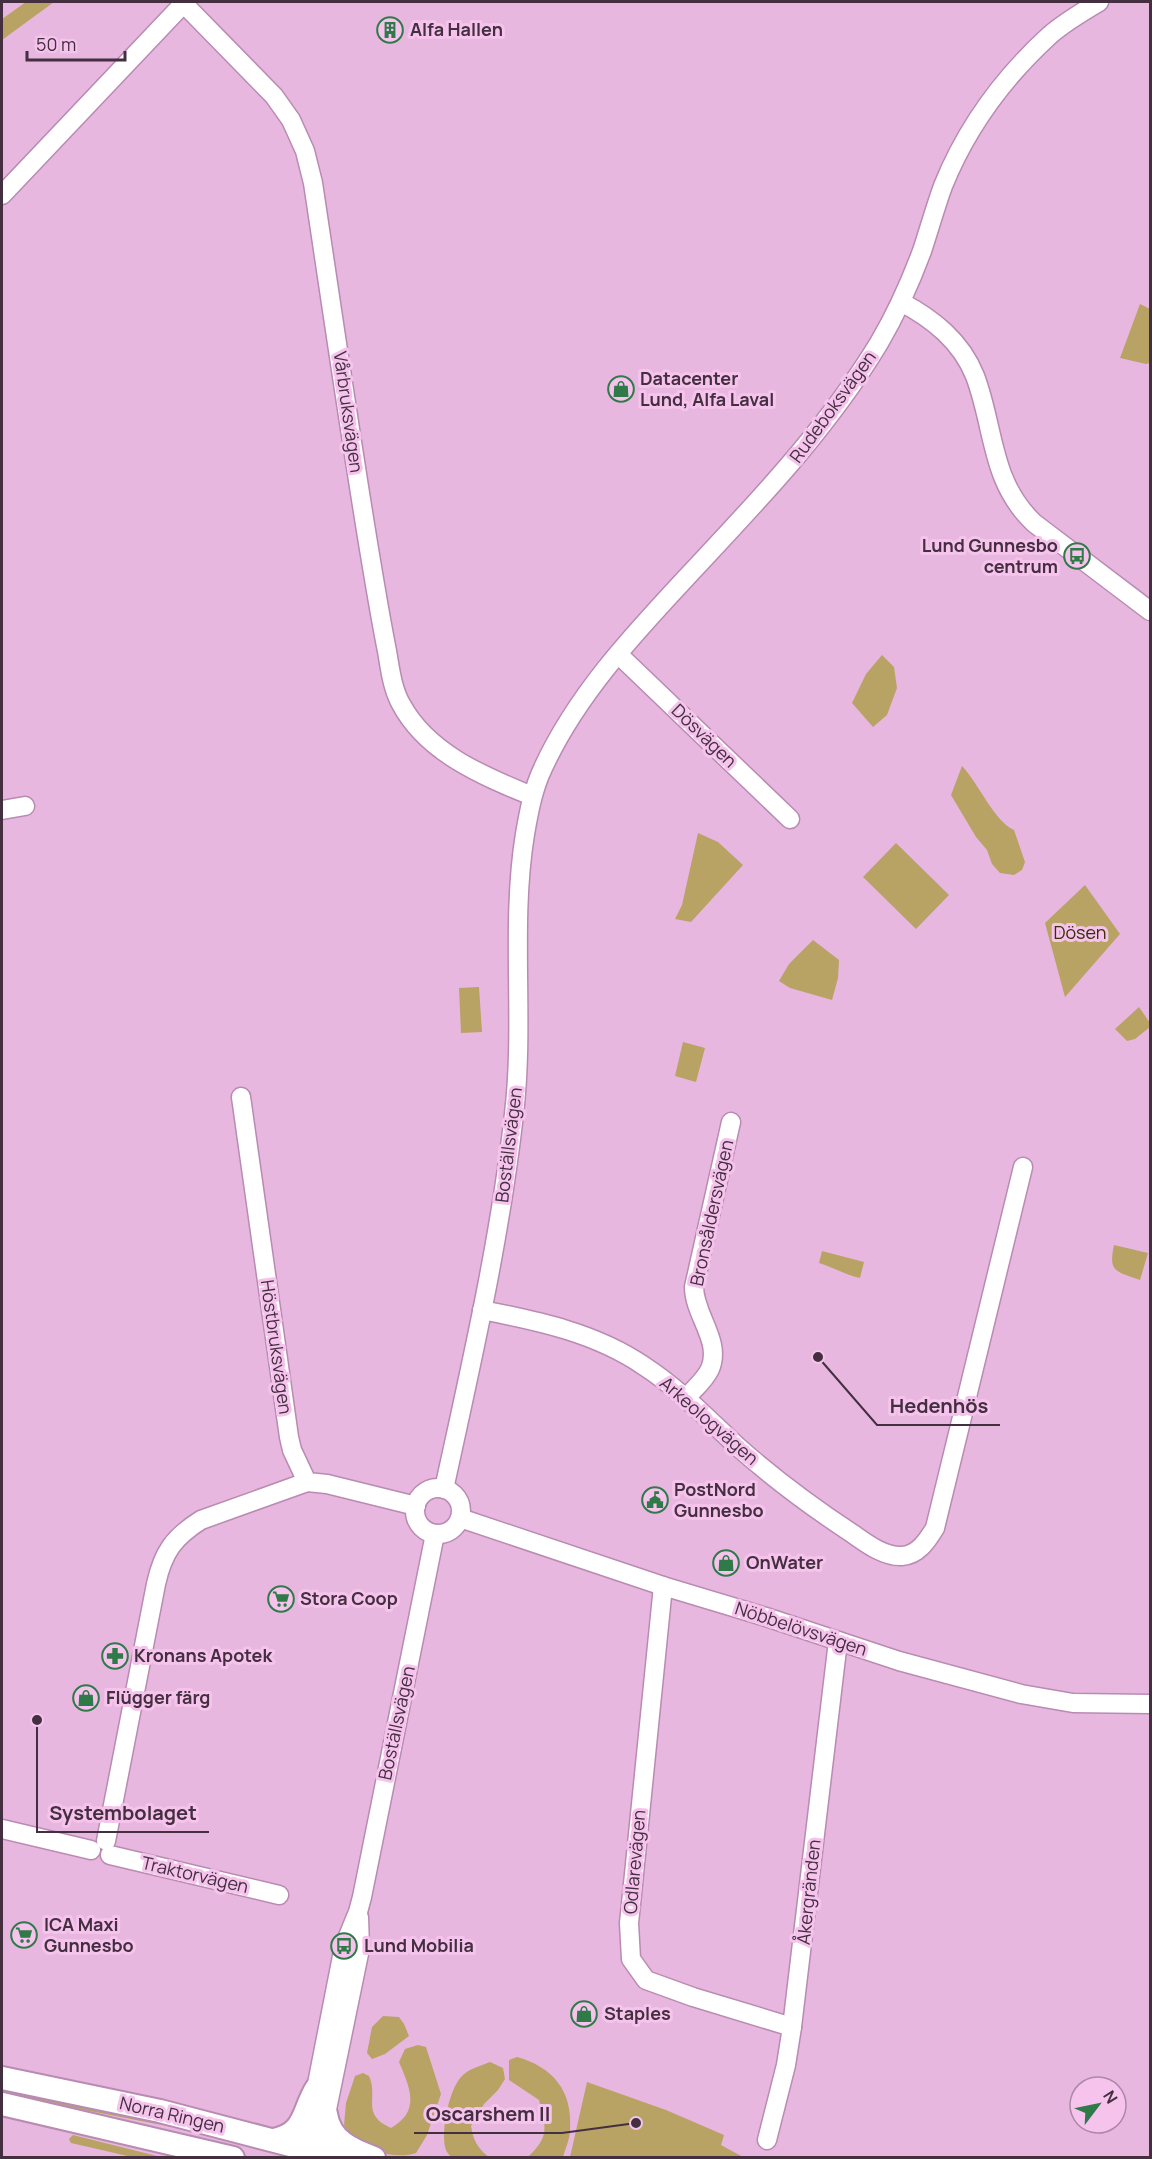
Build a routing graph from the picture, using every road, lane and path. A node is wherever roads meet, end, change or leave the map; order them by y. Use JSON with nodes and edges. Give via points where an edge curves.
{"nodes":[{"id":1,"x":184,"y":2,"type":"edge"},
{"id":2,"x":1099,"y":2,"type":"edge"},
{"id":3,"x":2,"y":195,"type":"edge"},
{"id":4,"x":901,"y":302,"type":"junction"},
{"id":5,"x":1150,"y":611,"type":"edge"},
{"id":6,"x":618,"y":654,"type":"junction"},
{"id":7,"x":532,"y":796,"type":"junction"},
{"id":8,"x":26,"y":806,"type":"dead end"},
{"id":9,"x":2,"y":810,"type":"edge"},
{"id":10,"x":790,"y":819,"type":"dead end"},
{"id":11,"x":241,"y":1097,"type":"dead end"},
{"id":12,"x":731,"y":1122,"type":"dead end"},
{"id":13,"x":1023,"y":1167,"type":"dead end"},
{"id":14,"x":482,"y":1310,"type":"junction"},
{"id":15,"x":686,"y":1398,"type":"junction"},
{"id":16,"x":307,"y":1482,"type":"junction"},
{"id":17,"x":444,"y":1489,"type":"junction"},
{"id":18,"x":416,"y":1506,"type":"junction"},
{"id":19,"x":460,"y":1518,"type":"junction"},
{"id":20,"x":435,"y":1534,"type":"junction"},
{"id":21,"x":663,"y":1587,"type":"junction"},
{"id":22,"x":838,"y":1641,"type":"junction"},
{"id":23,"x":1150,"y":1704,"type":"edge"},
{"id":24,"x":2,"y":1829,"type":"edge"},
{"id":25,"x":102,"y":1849,"type":"junction"},
{"id":26,"x":279,"y":1895,"type":"dead end"},
{"id":27,"x":358,"y":1912,"type":"junction"},
{"id":28,"x":792,"y":2027,"type":"junction"},
{"id":29,"x":2,"y":2078,"type":"edge"},
{"id":30,"x":316,"y":2090,"type":"junction"},
{"id":31,"x":2,"y":2104,"type":"edge"},
{"id":32,"x":326,"y":2114,"type":"junction"},
{"id":33,"x":274,"y":2140,"type":"junction"},
{"id":34,"x":767,"y":2140,"type":"dead end"},
{"id":35,"x":309,"y":2155,"type":"edge"},
{"id":36,"x":232,"y":2157,"type":"edge"},
{"id":37,"x":340,"y":2157,"type":"edge"},
{"id":38,"x":374,"y":2157,"type":"edge"}],
"edges":[{"from":1,"to":3,"type":"street"},
{"from":1,"to":7,"type":"street","name":"Vårbruksvägen","via":[[274,96],[291,120],[305,151],[381,620],[400,703],[417,728],[445,753],[487,778]]},
{"from":2,"to":4,"type":"street","name":"Rudeboksvägen","via":[[1038,46],[1011,74],[973,126],[943,187]]},
{"from":4,"to":5,"type":"street","via":[[939,326],[965,357],[981,395],[1005,484],[1022,512]]},
{"from":4,"to":6,"type":"street","name":"Rudeboksvägen","via":[[876,348],[792,464]]},
{"from":6,"to":7,"type":"street","name":"Rudeboksvägen","via":[[556,741]]},
{"from":6,"to":10,"type":"street","name":"Dösvägen"},
{"from":7,"to":14,"type":"street","name":"Boställsvägen","via":[[518,902],[519,1047],[515,1111]]},
{"from":8,"to":9,"type":"street"},
{"from":11,"to":16,"type":"street","name":"Höstbruksvägen","via":[[289,1437]]},
{"from":12,"to":15,"type":"street","name":"Bronsåldersvägen","via":[[694,1287],[713,1358],[706,1376]]},
{"from":13,"to":15,"type":"street","name":"Arkeologvägen","via":[[941,1509],[935,1528],[916,1551],[895,1556],[832,1520],[768,1472]]},
{"from":14,"to":15,"type":"street","name":"Arkeologvägen","via":[[584,1335],[643,1365]]},
{"from":14,"to":17,"type":"street","name":"Boställsvägen"},
{"from":16,"to":18,"type":"street"},
{"from":16,"to":25,"type":"street","via":[[201,1520],[186,1529],[165,1554]]},
{"from":17,"to":18,"type":"street","via":[[423,1494]]},
{"from":17,"to":19,"type":"street","via":[[458,1500]]},
{"from":18,"to":20,"type":"street","via":[[419,1524]]},
{"from":19,"to":20,"type":"street","via":[[451,1530]]},
{"from":19,"to":21,"type":"street","name":"Nöbbelövsvägen"},
{"from":20,"to":27,"type":"street","name":"Boställsvägen"},
{"from":21,"to":22,"type":"street","name":"Nöbbelövsvägen"},
{"from":21,"to":28,"type":"street","name":"Odlarevägen","via":[[630,1913],[631,1959],[646,1980]]},
{"from":22,"to":23,"type":"street","name":"Nöbbelövsvägen","via":[[1021,1694],[1073,1702]]},
{"from":22,"to":28,"type":"street","name":"Åkergränden"},
{"from":24,"to":25,"type":"street","name":"Traktorvägen"},
{"from":25,"to":26,"type":"street","name":"Traktorvägen"},
{"from":27,"to":30,"type":"street","name":"Boställsvägen","via":[[344,1946]]},
{"from":27,"to":32,"type":"street","name":"Boställsvägen","via":[[360,1949]]},
{"from":28,"to":34,"type":"street","name":"Åkergränden"},
{"from":29,"to":33,"type":"main road","name":"Norra Ringen"},
{"from":30,"to":33,"type":"main road","via":[[300,2125]]},
{"from":30,"to":35,"type":"street","name":"Boställsvägen"},
{"from":31,"to":36,"type":"main road","name":"Norra Ringen"},
{"from":32,"to":35,"type":"street","name":"Boställsvägen"},
{"from":32,"to":38,"type":"main road","via":[[329,2126],[342,2143]]},
{"from":33,"to":35,"type":"main road","name":"Norra Ringen"},
{"from":35,"to":37,"type":"main road","name":"Norra Ringen"}]}
